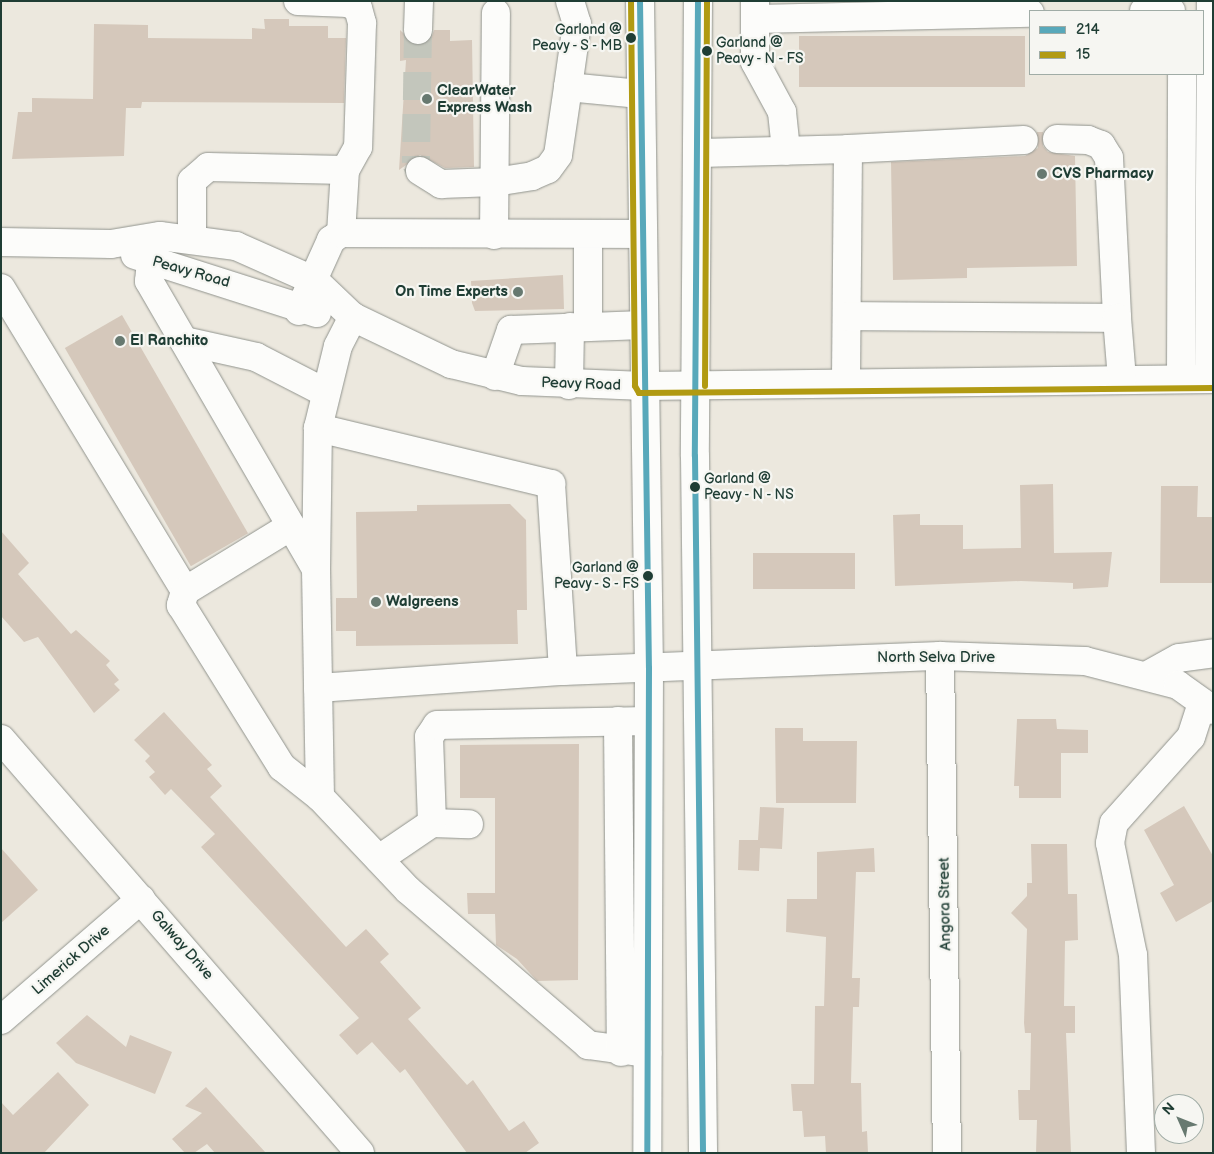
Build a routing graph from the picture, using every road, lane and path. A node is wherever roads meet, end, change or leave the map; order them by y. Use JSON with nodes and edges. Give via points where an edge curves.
{"nodes":[{"id":1,"x":298,"y":1,"type":"edge"},
{"id":2,"x":419,"y":1,"type":"edge"},
{"id":3,"x":570,"y":1,"type":"edge"},
{"id":4,"x":640,"y":1,"type":"edge"},
{"id":5,"x":698,"y":1,"type":"edge"},
{"id":6,"x":1211,"y":1,"type":"edge"},
{"id":7,"x":755,"y":10,"type":"edge"},
{"id":8,"x":496,"y":13,"type":"dead end"},
{"id":9,"x":1029,"y":14,"type":"edge"},
{"id":10,"x":418,"y":30,"type":"tunnel mouth"},
{"id":11,"x":1182,"y":75,"type":"edge"},
{"id":12,"x":568,"y":87,"type":"junction"},
{"id":13,"x":640,"y":94,"type":"junction"},
{"id":14,"x":1057,"y":139,"type":"dead end"},
{"id":15,"x":1024,"y":140,"type":"dead end"},
{"id":16,"x":848,"y":149,"type":"junction"},
{"id":17,"x":786,"y":151,"type":"junction"},
{"id":18,"x":700,"y":153,"type":"junction"},
{"id":19,"x":345,"y":170,"type":"junction"},
{"id":20,"x":420,"y":170,"type":"dead end"},
{"id":21,"x":495,"y":182,"type":"junction"},
{"id":22,"x":341,"y":233,"type":"junction"},
{"id":23,"x":588,"y":234,"type":"junction"},
{"id":24,"x":641,"y":234,"type":"junction"},
{"id":25,"x":494,"y":235,"type":"junction"},
{"id":26,"x":192,"y":237,"type":"junction"},
{"id":27,"x":1,"y":242,"type":"edge"},
{"id":28,"x":111,"y":244,"type":"junction"},
{"id":29,"x":151,"y":262,"type":"junction"},
{"id":30,"x":315,"y":281,"type":"junction"},
{"id":31,"x":1,"y":288,"type":"edge"},
{"id":32,"x":300,"y":311,"type":"junction"},
{"id":33,"x":847,"y":316,"type":"junction"},
{"id":34,"x":353,"y":317,"type":"junction"},
{"id":35,"x":1116,"y":318,"type":"junction"},
{"id":36,"x":643,"y":325,"type":"junction"},
{"id":37,"x":579,"y":327,"type":"junction"},
{"id":38,"x":184,"y":341,"type":"junction"},
{"id":39,"x":495,"y":376,"type":"junction"},
{"id":40,"x":1181,"y":378,"type":"junction"},
{"id":41,"x":1211,"y":378,"type":"edge"},
{"id":42,"x":1122,"y":379,"type":"junction"},
{"id":43,"x":846,"y":383,"type":"junction"},
{"id":44,"x":569,"y":385,"type":"junction"},
{"id":45,"x":644,"y":386,"type":"junction"},
{"id":46,"x":696,"y":386,"type":"junction"},
{"id":47,"x":324,"y":392,"type":"junction"},
{"id":48,"x":318,"y":428,"type":"junction"},
{"id":49,"x":290,"y":526,"type":"junction"},
{"id":50,"x":316,"y":569,"type":"junction"},
{"id":51,"x":185,"y":591,"type":"junction"},
{"id":52,"x":1213,"y":653,"type":"edge"},
{"id":53,"x":940,"y":656,"type":"junction"},
{"id":54,"x":698,"y":665,"type":"junction"},
{"id":55,"x":649,"y":668,"type":"junction"},
{"id":56,"x":563,"y":671,"type":"junction"},
{"id":57,"x":1148,"y":675,"type":"junction"},
{"id":58,"x":318,"y":688,"type":"junction"},
{"id":59,"x":1208,"y":706,"type":"edge"},
{"id":60,"x":648,"y":721,"type":"junction"},
{"id":61,"x":618,"y":722,"type":"junction"},
{"id":62,"x":1,"y":739,"type":"edge"},
{"id":63,"x":619,"y":790,"type":"junction"},
{"id":64,"x":648,"y":790,"type":"junction"},
{"id":65,"x":320,"y":797,"type":"junction"},
{"id":66,"x":432,"y":823,"type":"junction"},
{"id":67,"x":469,"y":824,"type":"dead end"},
{"id":68,"x":379,"y":859,"type":"junction"},
{"id":69,"x":619,"y":866,"type":"junction"},
{"id":70,"x":648,"y":867,"type":"junction"},
{"id":71,"x":141,"y":899,"type":"junction"},
{"id":72,"x":647,"y":942,"type":"junction"},
{"id":73,"x":620,"y":943,"type":"junction"},
{"id":74,"x":1,"y":1020,"type":"edge"},
{"id":75,"x":634,"y":1053,"type":"junction"},
{"id":76,"x":360,"y":1153,"type":"edge"},
{"id":77,"x":647,"y":1153,"type":"edge"},
{"id":78,"x":703,"y":1153,"type":"edge"},
{"id":79,"x":947,"y":1153,"type":"edge"},
{"id":80,"x":1141,"y":1153,"type":"edge"}],
"edges":[{"from":1,"to":19,"type":"street","via":[[348,3],[358,8],[362,23],[358,147]]},
{"from":2,"to":10,"type":"street"},
{"from":3,"to":12,"type":"street","via":[[576,24]]},
{"from":4,"to":13,"type":"street"},
{"from":5,"to":18,"type":"street"},
{"from":6,"to":41,"type":"street"},
{"from":7,"to":9,"type":"street"},
{"from":7,"to":17,"type":"street","via":[[755,62],[782,112]]},
{"from":8,"to":21,"type":"street"},
{"from":11,"to":40,"type":"street"},
{"from":12,"to":13,"type":"street"},
{"from":12,"to":21,"type":"street","via":[[558,155],[548,169]]},
{"from":13,"to":24,"type":"street"},
{"from":14,"to":35,"type":"street","via":[[1088,140],[1101,145],[1109,158]]},
{"from":15,"to":16,"type":"street"},
{"from":16,"to":17,"type":"street"},
{"from":16,"to":33,"type":"street"},
{"from":17,"to":18,"type":"street"},
{"from":18,"to":46,"type":"street"},
{"from":19,"to":22,"type":"street"},
{"from":19,"to":26,"type":"street","via":[[208,167],[192,181]]},
{"from":20,"to":21,"type":"street","via":[[441,184]]},
{"from":21,"to":25,"type":"street"},
{"from":22,"to":25,"type":"street"},
{"from":22,"to":30,"type":"street","via":[[331,240]]},
{"from":23,"to":24,"type":"street"},
{"from":23,"to":25,"type":"street"},
{"from":23,"to":37,"type":"street"},
{"from":24,"to":36,"type":"street"},
{"from":26,"to":28,"type":"street","name":"Peavy Road","via":[[160,236]]},
{"from":26,"to":30,"type":"street","name":"Peavy Road","via":[[236,246]]},
{"from":27,"to":28,"type":"street","name":"Peavy Road"},
{"from":28,"to":29,"type":"street","name":"Peavy Road"},
{"from":29,"to":32,"type":"street","name":"Peavy Road","via":[[226,280]]},
{"from":29,"to":38,"type":"street","via":[[149,281]]},
{"from":30,"to":32,"type":"street"},
{"from":30,"to":34,"type":"street","name":"Peavy Road"},
{"from":31,"to":51,"type":"street"},
{"from":32,"to":34,"type":"street","name":"Peavy Road"},
{"from":33,"to":35,"type":"street"},
{"from":33,"to":43,"type":"street"},
{"from":34,"to":39,"type":"street","name":"Peavy Road","via":[[451,364]]},
{"from":34,"to":47,"type":"street","via":[[338,346]]},
{"from":35,"to":42,"type":"street"},
{"from":36,"to":37,"type":"street"},
{"from":36,"to":45,"type":"street"},
{"from":37,"to":39,"type":"street","via":[[511,330]]},
{"from":37,"to":44,"type":"street"},
{"from":38,"to":47,"type":"street","via":[[256,357]]},
{"from":38,"to":49,"type":"street"},
{"from":39,"to":44,"type":"street","name":"Peavy Road"},
{"from":40,"to":41,"type":"street","name":"Peavy Road"},
{"from":40,"to":42,"type":"street","name":"Peavy Road"},
{"from":42,"to":43,"type":"street","name":"Peavy Road"},
{"from":43,"to":46,"type":"street","name":"Peavy Road"},
{"from":44,"to":45,"type":"street","name":"Peavy Road"},
{"from":45,"to":46,"type":"street","name":"Peavy Road"},
{"from":45,"to":55,"type":"street"},
{"from":46,"to":54,"type":"street"},
{"from":47,"to":48,"type":"street"},
{"from":48,"to":50,"type":"street"},
{"from":48,"to":56,"type":"street","via":[[551,484]]},
{"from":49,"to":50,"type":"street"},
{"from":49,"to":51,"type":"street"},
{"from":50,"to":58,"type":"street"},
{"from":51,"to":65,"type":"street","via":[[181,605],[282,767]]},
{"from":52,"to":57,"type":"street","via":[[1179,658]]},
{"from":53,"to":54,"type":"street","name":"North Selva Drive"},
{"from":53,"to":57,"type":"street","name":"North Selva Drive","via":[[1085,661]]},
{"from":53,"to":79,"type":"street","name":"Angora Street"},
{"from":54,"to":55,"type":"street","name":"North Selva Drive"},
{"from":54,"to":78,"type":"street"},
{"from":55,"to":56,"type":"street","name":"North Selva Drive"},
{"from":55,"to":60,"type":"street"},
{"from":56,"to":58,"type":"street","name":"North Selva Drive"},
{"from":57,"to":59,"type":"street","name":"North Selva Drive","via":[[1178,686]]},
{"from":58,"to":65,"type":"street"},
{"from":59,"to":80,"type":"street","via":[[1191,737],[1114,823],[1110,843],[1133,956]]},
{"from":60,"to":61,"type":"street"},
{"from":60,"to":64,"type":"street"},
{"from":61,"to":63,"type":"street"},
{"from":61,"to":66,"type":"street","via":[[437,725],[429,737]]},
{"from":62,"to":71,"type":"street","name":"Galway Drive"},
{"from":63,"to":64,"type":"street"},
{"from":63,"to":69,"type":"street"},
{"from":64,"to":70,"type":"street"},
{"from":65,"to":68,"type":"street"},
{"from":66,"to":67,"type":"street"},
{"from":66,"to":68,"type":"street"},
{"from":68,"to":75,"type":"street","via":[[408,890],[588,1045]]},
{"from":69,"to":70,"type":"street"},
{"from":69,"to":73,"type":"street"},
{"from":70,"to":72,"type":"street"},
{"from":71,"to":74,"type":"street","name":"Limerick Drive"},
{"from":71,"to":76,"type":"street","name":"Galway Drive"},
{"from":72,"to":73,"type":"street"},
{"from":72,"to":75,"type":"street"},
{"from":73,"to":75,"type":"street"},
{"from":75,"to":77,"type":"street"}]}
